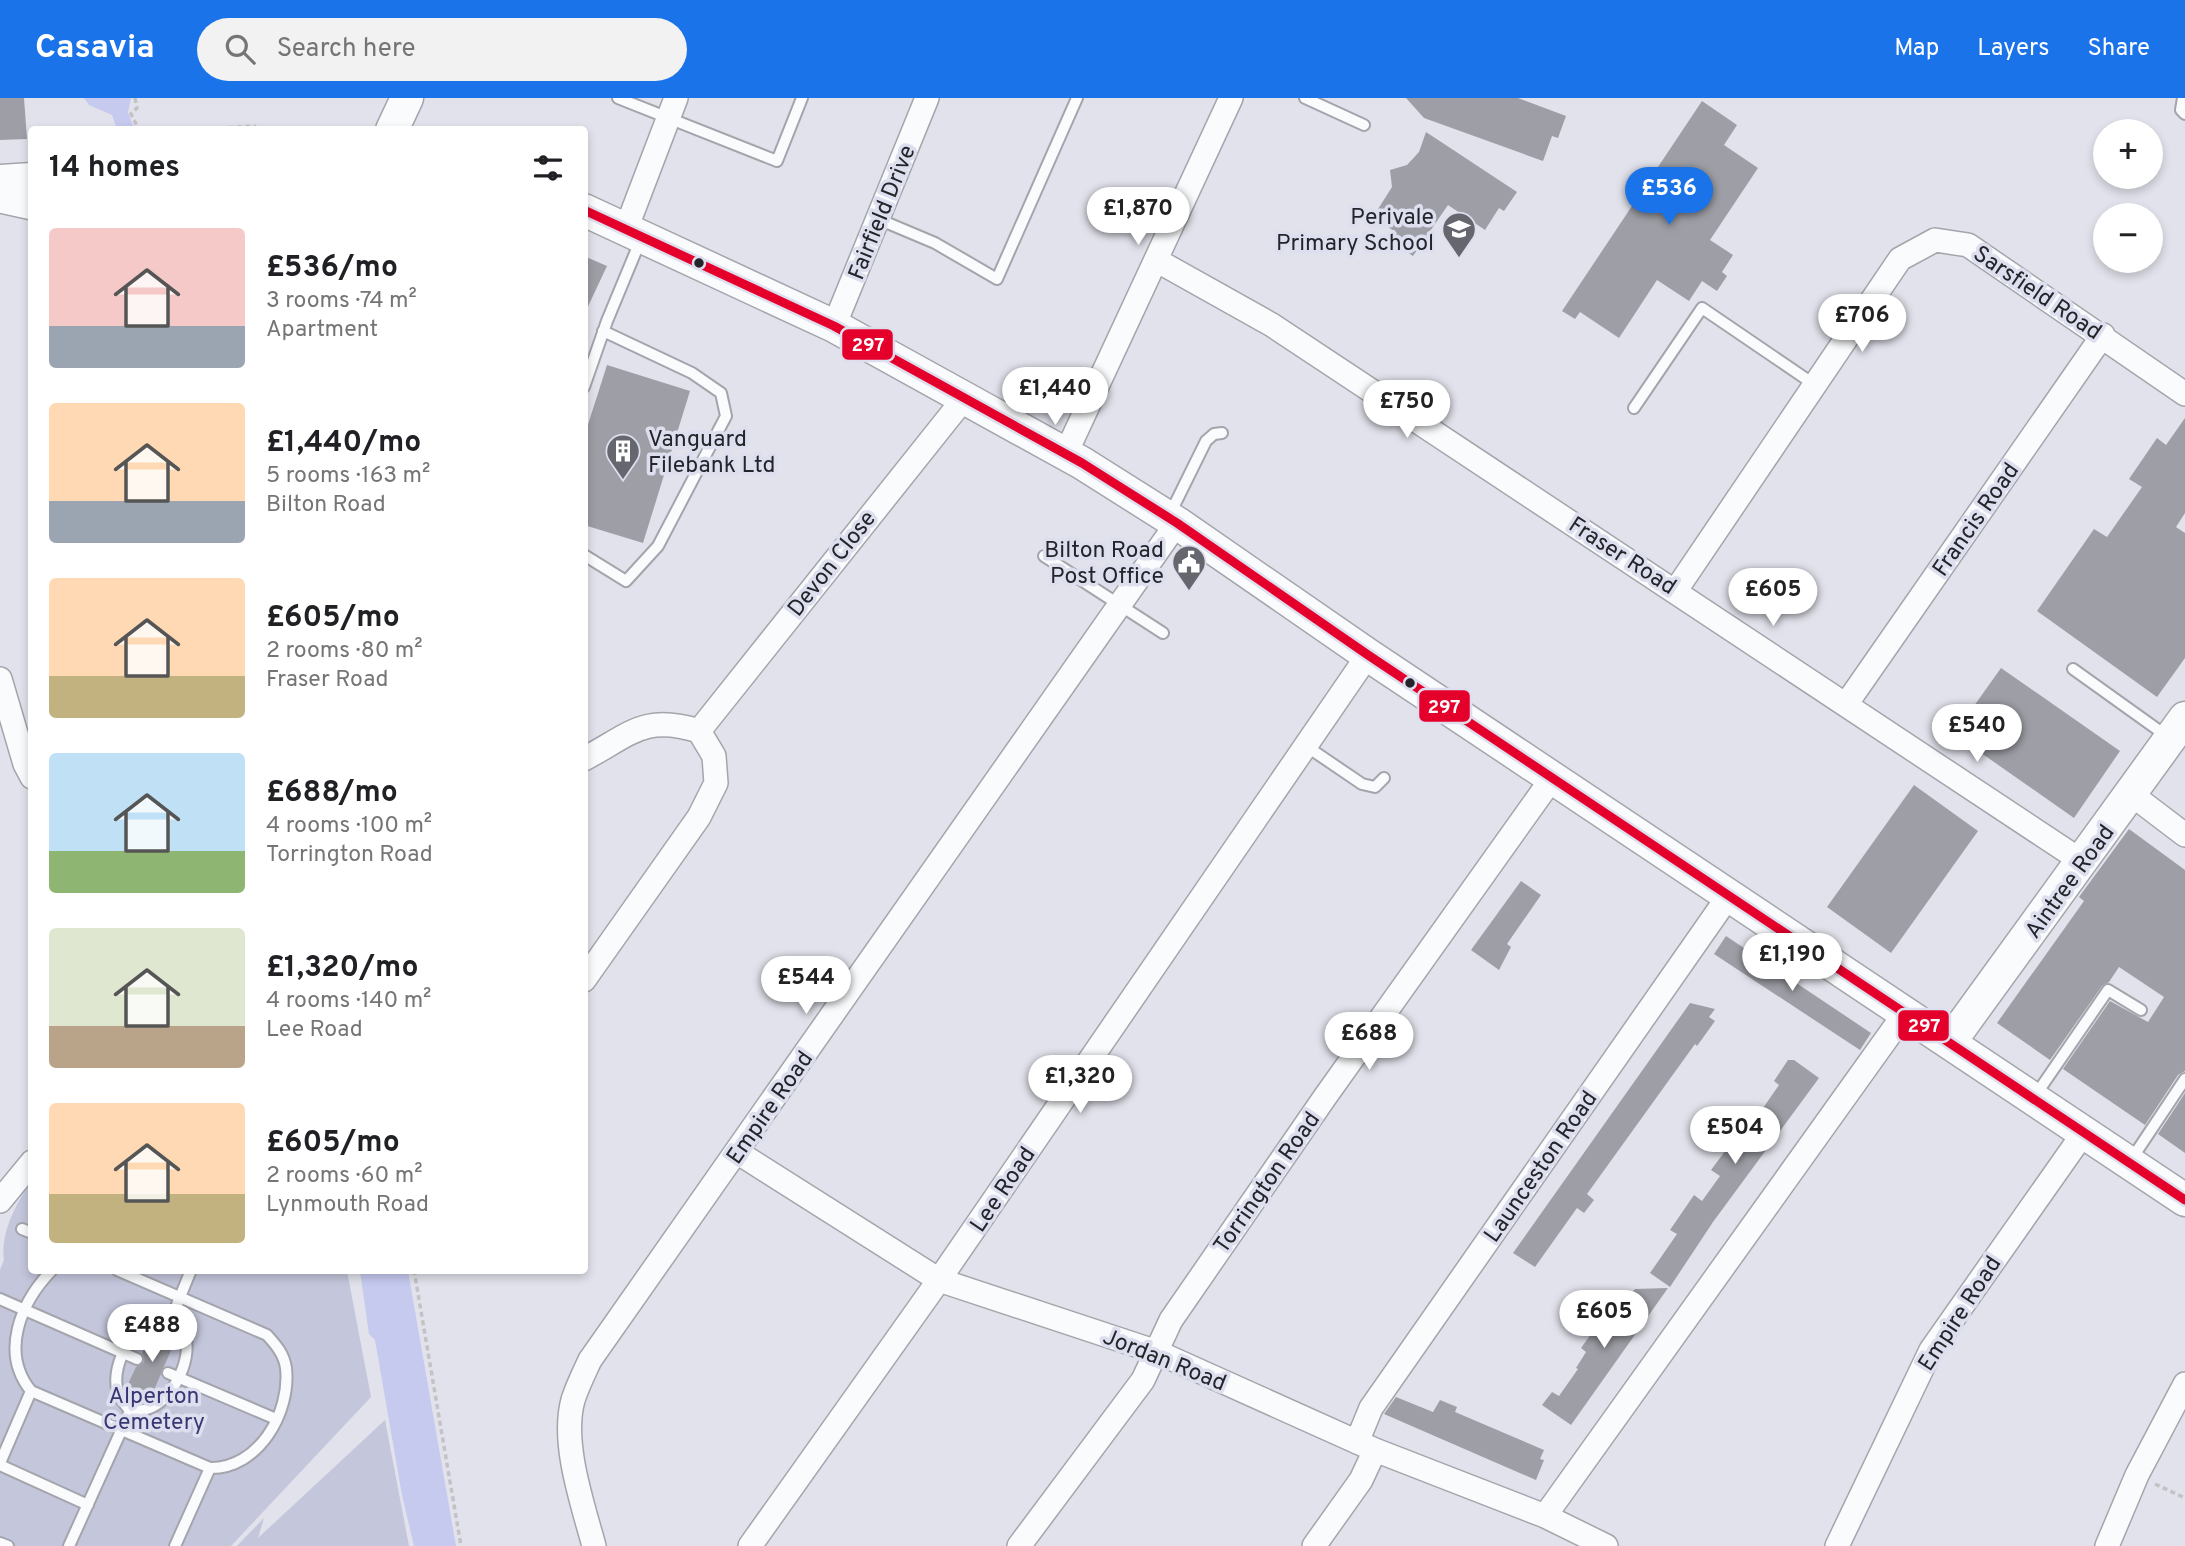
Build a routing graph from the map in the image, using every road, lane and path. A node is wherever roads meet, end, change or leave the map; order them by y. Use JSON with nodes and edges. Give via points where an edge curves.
{"nodes":[{"id":1,"x":135,"y":98,"type":"edge"},
{"id":2,"x":407,"y":98,"type":"edge"},
{"id":3,"x":618,"y":98,"type":"edge"},
{"id":4,"x":802,"y":98,"type":"edge"},
{"id":5,"x":927,"y":98,"type":"edge"},
{"id":6,"x":1077,"y":98,"type":"edge"},
{"id":7,"x":1231,"y":98,"type":"edge"},
{"id":8,"x":1305,"y":98,"type":"edge"},
{"id":9,"x":2183,"y":98,"type":"edge"},
{"id":10,"x":672,"y":108,"type":"edge"},
{"id":11,"x":2185,"y":114,"type":"edge"},
{"id":12,"x":1364,"y":125,"type":"dead end"},
{"id":13,"x":137,"y":126,"type":"edge"},
{"id":14,"x":394,"y":126,"type":"edge"},
{"id":15,"x":28,"y":179,"type":"edge"},
{"id":16,"x":0,"y":181,"type":"edge"},
{"id":17,"x":0,"y":201,"type":"edge"},
{"id":18,"x":28,"y":207,"type":"edge"},
{"id":19,"x":588,"y":212,"type":"edge"},
{"id":20,"x":878,"y":219,"type":"junction"},
{"id":21,"x":634,"y":233,"type":"junction"},
{"id":22,"x":1156,"y":260,"type":"junction"},
{"id":23,"x":834,"y":326,"type":"junction"},
{"id":24,"x":603,"y":331,"type":"junction"},
{"id":25,"x":2103,"y":335,"type":"junction"},
{"id":26,"x":588,"y":375,"type":"edge"},
{"id":27,"x":1815,"y":385,"type":"junction"},
{"id":28,"x":2185,"y":394,"type":"edge"},
{"id":29,"x":966,"y":396,"type":"junction"},
{"id":30,"x":1634,"y":408,"type":"dead end"},
{"id":31,"x":1222,"y":433,"type":"dead end"},
{"id":32,"x":1066,"y":453,"type":"junction"},
{"id":33,"x":1173,"y":520,"type":"junction"},
{"id":34,"x":1044,"y":556,"type":"dead end"},
{"id":35,"x":588,"y":558,"type":"edge"},
{"id":36,"x":1676,"y":590,"type":"junction"},
{"id":37,"x":1119,"y":606,"type":"junction"},
{"id":38,"x":1163,"y":633,"type":"dead end"},
{"id":39,"x":1368,"y":655,"type":"junction"},
{"id":40,"x":2073,"y":669,"type":"dead end"},
{"id":41,"x":0,"y":679,"type":"edge"},
{"id":42,"x":1847,"y":703,"type":"junction"},
{"id":43,"x":2178,"y":729,"type":"edge"},
{"id":44,"x":699,"y":731,"type":"junction"},
{"id":45,"x":1306,"y":746,"type":"junction"},
{"id":46,"x":588,"y":757,"type":"edge"},
{"id":47,"x":28,"y":770,"type":"edge"},
{"id":48,"x":1553,"y":777,"type":"junction"},
{"id":49,"x":1384,"y":778,"type":"dead end"},
{"id":50,"x":2131,"y":794,"type":"junction"},
{"id":51,"x":2185,"y":835,"type":"edge"},
{"id":52,"x":2083,"y":862,"type":"junction"},
{"id":53,"x":1730,"y":894,"type":"junction"},
{"id":54,"x":588,"y":974,"type":"edge"},
{"id":55,"x":2141,"y":1010,"type":"dead end"},
{"id":56,"x":1905,"y":1013,"type":"junction"},
{"id":57,"x":1950,"y":1042,"type":"junction"},
{"id":58,"x":2185,"y":1079,"type":"edge"},
{"id":59,"x":2033,"y":1098,"type":"junction"},
{"id":60,"x":2085,"y":1131,"type":"junction"},
{"id":61,"x":737,"y":1152,"type":"junction"},
{"id":62,"x":2129,"y":1163,"type":"junction"},
{"id":63,"x":28,"y":1167,"type":"edge"},
{"id":64,"x":2185,"y":1200,"type":"edge"},
{"id":65,"x":0,"y":1201,"type":"edge"},
{"id":66,"x":48,"y":1274,"type":"edge"},
{"id":67,"x":126,"y":1274,"type":"edge"},
{"id":68,"x":189,"y":1274,"type":"edge"},
{"id":69,"x":415,"y":1274,"type":"edge"},
{"id":70,"x":939,"y":1280,"type":"junction"},
{"id":71,"x":180,"y":1297,"type":"junction"},
{"id":72,"x":0,"y":1299,"type":"edge"},
{"id":73,"x":24,"y":1309,"type":"junction"},
{"id":74,"x":173,"y":1317,"type":"junction"},
{"id":75,"x":123,"y":1352,"type":"junction"},
{"id":76,"x":1157,"y":1352,"type":"junction"},
{"id":77,"x":138,"y":1359,"type":"dead end"},
{"id":78,"x":168,"y":1373,"type":"dead end"},
{"id":79,"x":179,"y":1378,"type":"junction"},
{"id":80,"x":2185,"y":1384,"type":"edge"},
{"id":81,"x":31,"y":1391,"type":"junction"},
{"id":82,"x":130,"y":1412,"type":"junction"},
{"id":83,"x":276,"y":1419,"type":"junction"},
{"id":84,"x":121,"y":1429,"type":"junction"},
{"id":85,"x":1366,"y":1446,"type":"junction"},
{"id":86,"x":0,"y":1464,"type":"edge"},
{"id":87,"x":210,"y":1468,"type":"junction"},
{"id":88,"x":2137,"y":1475,"type":"junction"},
{"id":89,"x":2185,"y":1498,"type":"edge"},
{"id":90,"x":88,"y":1505,"type":"junction"},
{"id":91,"x":1545,"y":1516,"type":"junction"},
{"id":92,"x":0,"y":1543,"type":"edge"},
{"id":93,"x":8,"y":1546,"type":"edge"},
{"id":94,"x":69,"y":1546,"type":"edge"},
{"id":95,"x":175,"y":1546,"type":"edge"},
{"id":96,"x":461,"y":1546,"type":"edge"},
{"id":97,"x":594,"y":1546,"type":"edge"},
{"id":98,"x":750,"y":1546,"type":"edge"},
{"id":99,"x":1019,"y":1546,"type":"edge"},
{"id":100,"x":1314,"y":1546,"type":"edge"},
{"id":101,"x":1606,"y":1546,"type":"edge"},
{"id":102,"x":1837,"y":1546,"type":"edge"},
{"id":103,"x":2107,"y":1546,"type":"edge"}],
"edges":[{"from":1,"to":13,"type":"path","via":[[137,108],[131,114]]},
{"from":2,"to":14,"type":"street"},
{"from":3,"to":10,"type":"lane"},
{"from":4,"to":10,"type":"lane","via":[[777,161]]},
{"from":5,"to":20,"type":"street","name":"Fairfield Drive"},
{"from":6,"to":20,"type":"lane","via":[[997,279],[934,243]]},
{"from":7,"to":22,"type":"street"},
{"from":8,"to":12,"type":"lane"},
{"from":9,"to":11,"type":"lane"},
{"from":10,"to":21,"type":"street"},
{"from":15,"to":16,"type":"street"},
{"from":17,"to":18,"type":"street"},
{"from":19,"to":21,"type":"street"},
{"from":20,"to":23,"type":"street","name":"Fairfield Drive"},
{"from":21,"to":23,"type":"street"},
{"from":21,"to":24,"type":"lane"},
{"from":22,"to":32,"type":"street"},
{"from":22,"to":36,"type":"street","name":"Fraser Road","via":[[1272,325]]},
{"from":23,"to":29,"type":"street"},
{"from":24,"to":26,"type":"lane"},
{"from":24,"to":35,"type":"lane","via":[[692,373],[721,393],[726,416],[658,546],[626,582]]},
{"from":25,"to":27,"type":"street","name":"Sarsfield Road","via":[[1968,245],[1935,240],[1900,258]]},
{"from":25,"to":28,"type":"street","name":"Sarsfield Road"},
{"from":25,"to":42,"type":"street","name":"Francis Road"},
{"from":27,"to":30,"type":"lane","via":[[1702,308]]},
{"from":27,"to":36,"type":"street","name":"Sarsfield Road"},
{"from":29,"to":32,"type":"street"},
{"from":29,"to":44,"type":"street","name":"Devon Close"},
{"from":31,"to":33,"type":"lane","via":[[1206,442]]},
{"from":32,"to":33,"type":"street"},
{"from":33,"to":37,"type":"street","name":"Empire Road"},
{"from":33,"to":39,"type":"street"},
{"from":34,"to":37,"type":"lane"},
{"from":36,"to":42,"type":"street","name":"Fraser Road"},
{"from":37,"to":38,"type":"lane"},
{"from":37,"to":61,"type":"street","name":"Empire Road"},
{"from":39,"to":45,"type":"street","name":"Lee Road"},
{"from":39,"to":48,"type":"street"},
{"from":40,"to":43,"type":"lane"},
{"from":41,"to":47,"type":"street"},
{"from":42,"to":52,"type":"street","name":"Fraser Road"},
{"from":43,"to":50,"type":"street","name":"Aintree Road"},
{"from":44,"to":46,"type":"street","via":[[674,723],[647,724]]},
{"from":44,"to":54,"type":"street","via":[[714,756],[716,783],[699,817]]},
{"from":45,"to":49,"type":"lane","via":[[1362,784],[1375,787]]},
{"from":45,"to":70,"type":"street","name":"Lee Road"},
{"from":48,"to":53,"type":"street"},
{"from":48,"to":76,"type":"street","name":"Torrington Road","via":[[1201,1275],[1171,1320]]},
{"from":50,"to":51,"type":"street"},
{"from":50,"to":52,"type":"street","name":"Aintree Road"},
{"from":52,"to":57,"type":"street","name":"Aintree Road"},
{"from":53,"to":56,"type":"street"},
{"from":53,"to":85,"type":"street","name":"Launceston Road","via":[[1371,1408]]},
{"from":55,"to":59,"type":"lane","via":[[2108,990]]},
{"from":56,"to":57,"type":"street"},
{"from":56,"to":91,"type":"street"},
{"from":57,"to":59,"type":"street"},
{"from":58,"to":62,"type":"lane"},
{"from":59,"to":60,"type":"street"},
{"from":60,"to":62,"type":"street"},
{"from":60,"to":102,"type":"street","name":"Empire Road","via":[[1931,1350]]},
{"from":61,"to":70,"type":"street","name":"Jordan Road"},
{"from":61,"to":97,"type":"street","name":"Empire Road","via":[[590,1360],[573,1403],[571,1442]]},
{"from":62,"to":64,"type":"street"},
{"from":63,"to":65,"type":"street"},
{"from":66,"to":73,"type":"lane"},
{"from":67,"to":71,"type":"lane"},
{"from":68,"to":71,"type":"lane"},
{"from":69,"to":96,"type":"path"},
{"from":70,"to":76,"type":"street","name":"Jordan Road"},
{"from":70,"to":98,"type":"street","name":"Lee Road"},
{"from":71,"to":74,"type":"lane"},
{"from":71,"to":83,"type":"lane","via":[[267,1335],[281,1350],[286,1391]]},
{"from":72,"to":73,"type":"lane"},
{"from":73,"to":75,"type":"lane"},
{"from":73,"to":81,"type":"lane","via":[[14,1335],[13,1355],[19,1378]]},
{"from":74,"to":75,"type":"lane","via":[[152,1319],[135,1333]]},
{"from":74,"to":79,"type":"lane","via":[[184,1331],[186,1355]]},
{"from":75,"to":77,"type":"lane"},
{"from":75,"to":82,"type":"lane","via":[[117,1378],[119,1396]]},
{"from":76,"to":85,"type":"street","name":"Jordan Road"},
{"from":76,"to":99,"type":"street","name":"Torrington Road","via":[[1143,1380]]},
{"from":78,"to":79,"type":"lane"},
{"from":79,"to":82,"type":"lane","via":[[164,1399],[149,1409]]},
{"from":79,"to":83,"type":"lane"},
{"from":80,"to":88,"type":"street"},
{"from":81,"to":84,"type":"lane"},
{"from":81,"to":86,"type":"lane"},
{"from":82,"to":84,"type":"lane"},
{"from":83,"to":87,"type":"lane","via":[[261,1447],[226,1469]]},
{"from":84,"to":87,"type":"lane"},
{"from":84,"to":90,"type":"lane"},
{"from":85,"to":91,"type":"street","name":"Jordan Road"},
{"from":85,"to":100,"type":"street","name":"Launceston Road","via":[[1360,1480]]},
{"from":86,"to":90,"type":"lane"},
{"from":87,"to":95,"type":"lane"},
{"from":88,"to":89,"type":"path"},
{"from":88,"to":103,"type":"street"},
{"from":90,"to":94,"type":"lane"},
{"from":91,"to":101,"type":"street","name":"Jordan Road"},
{"from":92,"to":93,"type":"lane"}]}
